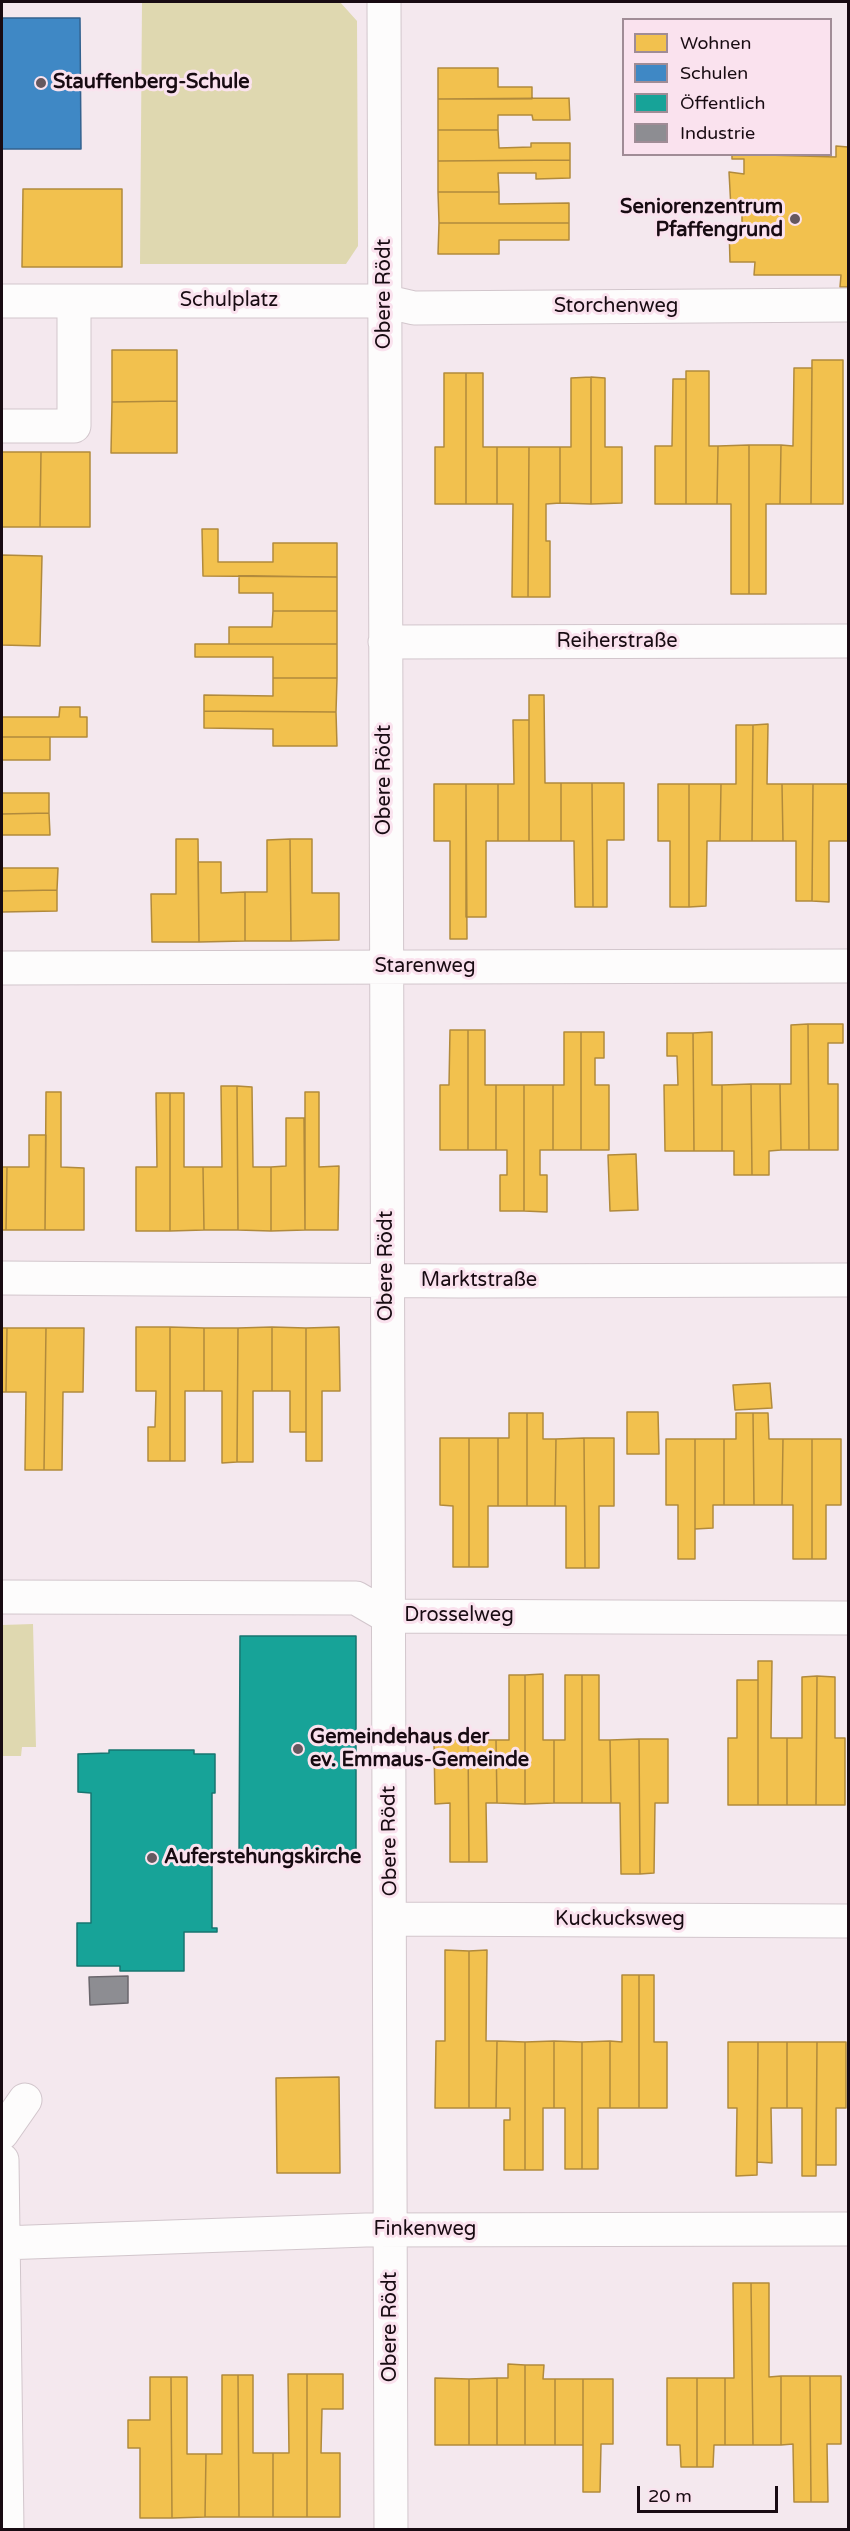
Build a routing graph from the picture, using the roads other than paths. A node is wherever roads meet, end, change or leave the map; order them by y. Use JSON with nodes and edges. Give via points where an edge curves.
{"nodes":[{"id":1,"x":384,"y":2,"type":"edge"},
{"id":2,"x":2,"y":301,"type":"edge"},
{"id":3,"x":74,"y":301,"type":"junction"},
{"id":4,"x":384,"y":301,"type":"junction"},
{"id":5,"x":849,"y":305,"type":"edge"},
{"id":6,"x":2,"y":426,"type":"edge"},
{"id":7,"x":849,"y":641,"type":"edge"},
{"id":8,"x":385,"y":642,"type":"junction"},
{"id":9,"x":849,"y":966,"type":"edge"},
{"id":10,"x":386,"y":967,"type":"junction"},
{"id":11,"x":2,"y":968,"type":"edge"},
{"id":12,"x":2,"y":1278,"type":"edge"},
{"id":13,"x":849,"y":1280,"type":"edge"},
{"id":14,"x":387,"y":1281,"type":"junction"},
{"id":15,"x":2,"y":1597,"type":"edge"},
{"id":16,"x":387,"y":1616,"type":"junction"},
{"id":17,"x":849,"y":1618,"type":"edge"},
{"id":18,"x":391,"y":1919,"type":"junction"},
{"id":19,"x":849,"y":1921,"type":"edge"},
{"id":20,"x":25,"y":2100,"type":"dead end"},
{"id":21,"x":2,"y":2133,"type":"edge"},
{"id":22,"x":2,"y":2160,"type":"edge"},
{"id":23,"x":849,"y":2229,"type":"edge"},
{"id":24,"x":391,"y":2230,"type":"junction"},
{"id":25,"x":2,"y":2243,"type":"edge"},
{"id":26,"x":7,"y":2529,"type":"edge"},
{"id":27,"x":391,"y":2529,"type":"edge"}],
"edges":[{"from":1,"to":4,"type":"street","name":"Obere Rödt"},
{"from":2,"to":3,"type":"street","name":"Schulplatz"},
{"from":3,"to":4,"type":"street","name":"Schulplatz"},
{"from":3,"to":6,"type":"street","via":[[74,426]]},
{"from":4,"to":5,"type":"street","name":"Storchenweg","via":[[414,308]]},
{"from":4,"to":8,"type":"street","name":"Obere Rödt"},
{"from":7,"to":8,"type":"street","name":"Reiherstraße"},
{"from":8,"to":10,"type":"street","name":"Obere Rödt"},
{"from":9,"to":10,"type":"street","name":"Starenweg"},
{"from":10,"to":11,"type":"street","name":"Starenweg"},
{"from":10,"to":14,"type":"street","name":"Obere Rödt"},
{"from":12,"to":14,"type":"street","name":"Marktstraße"},
{"from":13,"to":14,"type":"street","name":"Marktstraße"},
{"from":14,"to":16,"type":"street","name":"Obere Rödt"},
{"from":15,"to":16,"type":"street","name":"Drosselweg","via":[[356,1598]]},
{"from":16,"to":17,"type":"street","name":"Drosselweg"},
{"from":16,"to":18,"type":"street","name":"Obere Rödt"},
{"from":18,"to":19,"type":"street","name":"Kuckucksweg"},
{"from":18,"to":24,"type":"street","name":"Obere Rödt"},
{"from":20,"to":21,"type":"street"},
{"from":22,"to":25,"type":"street"},
{"from":23,"to":24,"type":"street","name":"Finkenweg"},
{"from":24,"to":25,"type":"street","name":"Finkenweg"},
{"from":24,"to":27,"type":"street","name":"Obere Rödt"},
{"from":25,"to":26,"type":"street"}]}
